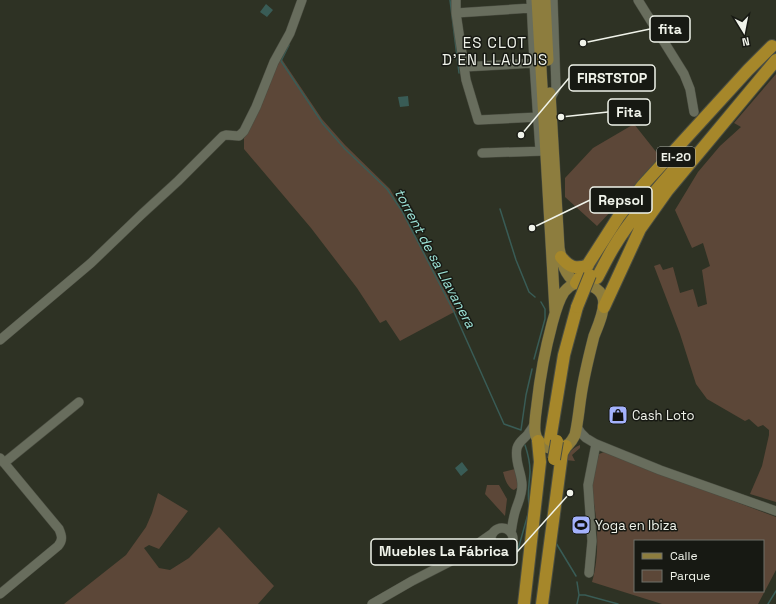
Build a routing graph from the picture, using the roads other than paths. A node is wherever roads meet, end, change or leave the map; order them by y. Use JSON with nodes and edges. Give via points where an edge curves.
{"nodes":[{"id":1,"x":302,"y":0,"type":"edge"},
{"id":2,"x":456,"y":0,"type":"edge"},
{"id":3,"x":545,"y":0,"type":"edge"},
{"id":4,"x":553,"y":0,"type":"edge"},
{"id":5,"x":638,"y":0,"type":"edge"},
{"id":6,"x":533,"y":3,"type":"edge"},
{"id":7,"x":456,"y":13,"type":"junction"},
{"id":8,"x":775,"y":48,"type":"edge"},
{"id":9,"x":776,"y":60,"type":"edge"},
{"id":10,"x":534,"y":63,"type":"junction"},
{"id":11,"x":464,"y":67,"type":"junction"},
{"id":12,"x":550,"y":100,"type":"junction"},
{"id":13,"x":694,"y":112,"type":"dead end"},
{"id":14,"x":538,"y":117,"type":"junction"},
{"id":15,"x":543,"y":151,"type":"junction"},
{"id":16,"x":482,"y":153,"type":"dead end"},
{"id":17,"x":561,"y":257,"type":"junction"},
{"id":18,"x":592,"y":273,"type":"junction"},
{"id":19,"x":576,"y":283,"type":"junction"},
{"id":20,"x":604,"y":307,"type":"junction"},
{"id":21,"x":555,"y":315,"type":"junction"},
{"id":22,"x":0,"y":340,"type":"edge"},
{"id":23,"x":79,"y":402,"type":"dead end"},
{"id":24,"x":534,"y":423,"type":"junction"},
{"id":25,"x":577,"y":427,"type":"junction"},
{"id":26,"x":522,"y":439,"type":"junction"},
{"id":27,"x":553,"y":442,"type":"junction"},
{"id":28,"x":596,"y":444,"type":"junction"},
{"id":29,"x":550,"y":459,"type":"junction"},
{"id":30,"x":2,"y":461,"type":"edge"},
{"id":31,"x":516,"y":511,"type":"junction"},
{"id":32,"x":776,"y":511,"type":"edge"},
{"id":33,"x":496,"y":531,"type":"junction"},
{"id":34,"x":511,"y":534,"type":"junction"},
{"id":35,"x":499,"y":550,"type":"junction"},
{"id":36,"x":457,"y":558,"type":"junction"},
{"id":37,"x":589,"y":573,"type":"dead end"},
{"id":38,"x":0,"y":594,"type":"edge"},
{"id":39,"x":372,"y":604,"type":"edge"},
{"id":40,"x":524,"y":604,"type":"edge"},
{"id":41,"x":530,"y":604,"type":"edge"},
{"id":42,"x":536,"y":604,"type":"edge"},
{"id":43,"x":542,"y":604,"type":"edge"}],
"edges":[{"from":1,"to":22,"type":"street","via":[[290,33],[240,136],[223,136],[91,263]]},
{"from":2,"to":7,"type":"street"},
{"from":3,"to":12,"type":"main road"},
{"from":4,"to":12,"type":"street","via":[[556,88]]},
{"from":5,"to":13,"type":"street","via":[[684,74]]},
{"from":6,"to":7,"type":"street"},
{"from":6,"to":10,"type":"street"},
{"from":6,"to":15,"type":"main road"},
{"from":7,"to":11,"type":"street"},
{"from":8,"to":18,"type":"highway","number":"EI-20","via":[[640,209]]},
{"from":9,"to":20,"type":"highway","via":[[667,191],[640,229]]},
{"from":10,"to":11,"type":"street"},
{"from":10,"to":14,"type":"street"},
{"from":11,"to":14,"type":"street","via":[[478,120]]},
{"from":12,"to":17,"type":"main road"},
{"from":14,"to":15,"type":"street"},
{"from":15,"to":16,"type":"street"},
{"from":15,"to":21,"type":"main road"},
{"from":17,"to":18,"type":"highway","via":[[571,266],[582,267]]},
{"from":17,"to":19,"type":"main road","via":[[566,272]]},
{"from":18,"to":19,"type":"highway"},
{"from":18,"to":27,"type":"highway","number":"EI-20","via":[[580,308]]},
{"from":19,"to":20,"type":"main road","via":[[597,289],[603,296]]},
{"from":19,"to":21,"type":"main road","via":[[565,291]]},
{"from":20,"to":25,"type":"main road","via":[[587,362]]},
{"from":21,"to":24,"type":"main road","via":[[542,365]]},
{"from":23,"to":30,"type":"street"},
{"from":24,"to":26,"type":"street"},
{"from":24,"to":27,"type":"main road","via":[[535,432]]},
{"from":25,"to":27,"type":"main road","via":[[575,435]]},
{"from":25,"to":28,"type":"street","via":[[586,438]]},
{"from":26,"to":27,"type":"street"},
{"from":26,"to":31,"type":"street","via":[[516,456],[522,485],[522,494]]},
{"from":27,"to":28,"type":"street"},
{"from":27,"to":29,"type":"highway","number":"EI-20","bridge":true},
{"from":27,"to":40,"type":"highway","via":[[540,462]]},
{"from":27,"to":43,"type":"highway","via":[[562,453]]},
{"from":28,"to":32,"type":"street"},
{"from":28,"to":37,"type":"street","via":[[588,485],[592,541]]},
{"from":29,"to":41,"type":"highway","number":"EI-20"},
{"from":29,"to":42,"type":"highway","number":"EI-20"},
{"from":30,"to":38,"type":"street","via":[[59,529],[62,538],[58,546]]},
{"from":31,"to":33,"type":"street"},
{"from":31,"to":34,"type":"street"},
{"from":33,"to":34,"type":"street","via":[[504,529]]},
{"from":33,"to":35,"type":"street","via":[[491,539],[492,545]]},
{"from":33,"to":36,"type":"street"},
{"from":34,"to":35,"type":"street","via":[[511,546]]},
{"from":35,"to":36,"type":"street","via":[[481,551]]},
{"from":36,"to":39,"type":"street"}]}
